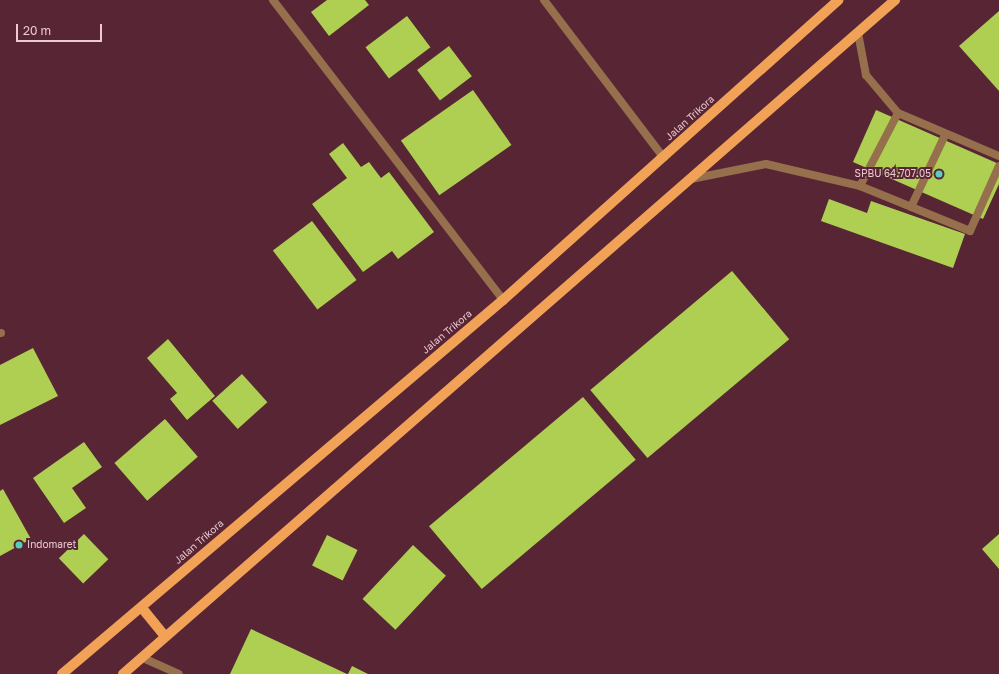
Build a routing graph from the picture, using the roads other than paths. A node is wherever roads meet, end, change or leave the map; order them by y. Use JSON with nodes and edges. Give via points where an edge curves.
{"nodes":[{"id":1,"x":273,"y":0,"type":"edge"},
{"id":2,"x":544,"y":0,"type":"edge"},
{"id":3,"x":839,"y":0,"type":"edge"},
{"id":4,"x":895,"y":0,"type":"edge"},
{"id":5,"x":858,"y":33,"type":"junction"},
{"id":6,"x":898,"y":113,"type":"junction"},
{"id":7,"x":945,"y":135,"type":"junction"},
{"id":8,"x":999,"y":156,"type":"edge"},
{"id":9,"x":664,"y":158,"type":"junction"},
{"id":10,"x":999,"y":166,"type":"edge"},
{"id":11,"x":689,"y":179,"type":"junction"},
{"id":12,"x":860,"y":186,"type":"junction"},
{"id":13,"x":911,"y":207,"type":"junction"},
{"id":14,"x":503,"y":300,"type":"junction"},
{"id":15,"x":142,"y":608,"type":"junction"},
{"id":16,"x":165,"y":636,"type":"junction"},
{"id":17,"x":143,"y":658,"type":"junction"},
{"id":18,"x":62,"y":674,"type":"edge"},
{"id":19,"x":123,"y":674,"type":"edge"},
{"id":20,"x":179,"y":674,"type":"edge"}],
"edges":[{"from":1,"to":14,"type":"street"},
{"from":2,"to":9,"type":"street"},
{"from":3,"to":9,"type":"main road","name":"Jalan Trikora"},
{"from":4,"to":5,"type":"main road"},
{"from":5,"to":6,"type":"street","via":[[866,75]]},
{"from":5,"to":11,"type":"main road"},
{"from":6,"to":7,"type":"street"},
{"from":6,"to":12,"type":"street"},
{"from":7,"to":8,"type":"street"},
{"from":7,"to":13,"type":"street"},
{"from":9,"to":14,"type":"main road","name":"Jalan Trikora"},
{"from":10,"to":13,"type":"street","via":[[970,230]]},
{"from":11,"to":12,"type":"street","via":[[766,164]]},
{"from":11,"to":16,"type":"main road"},
{"from":12,"to":13,"type":"street"},
{"from":14,"to":15,"type":"main road","name":"Jalan Trikora","via":[[302,468]]},
{"from":15,"to":16,"type":"main road"},
{"from":15,"to":18,"type":"main road","name":"Jalan Trikora"},
{"from":16,"to":17,"type":"main road"},
{"from":17,"to":19,"type":"main road"},
{"from":17,"to":20,"type":"street"}]}
